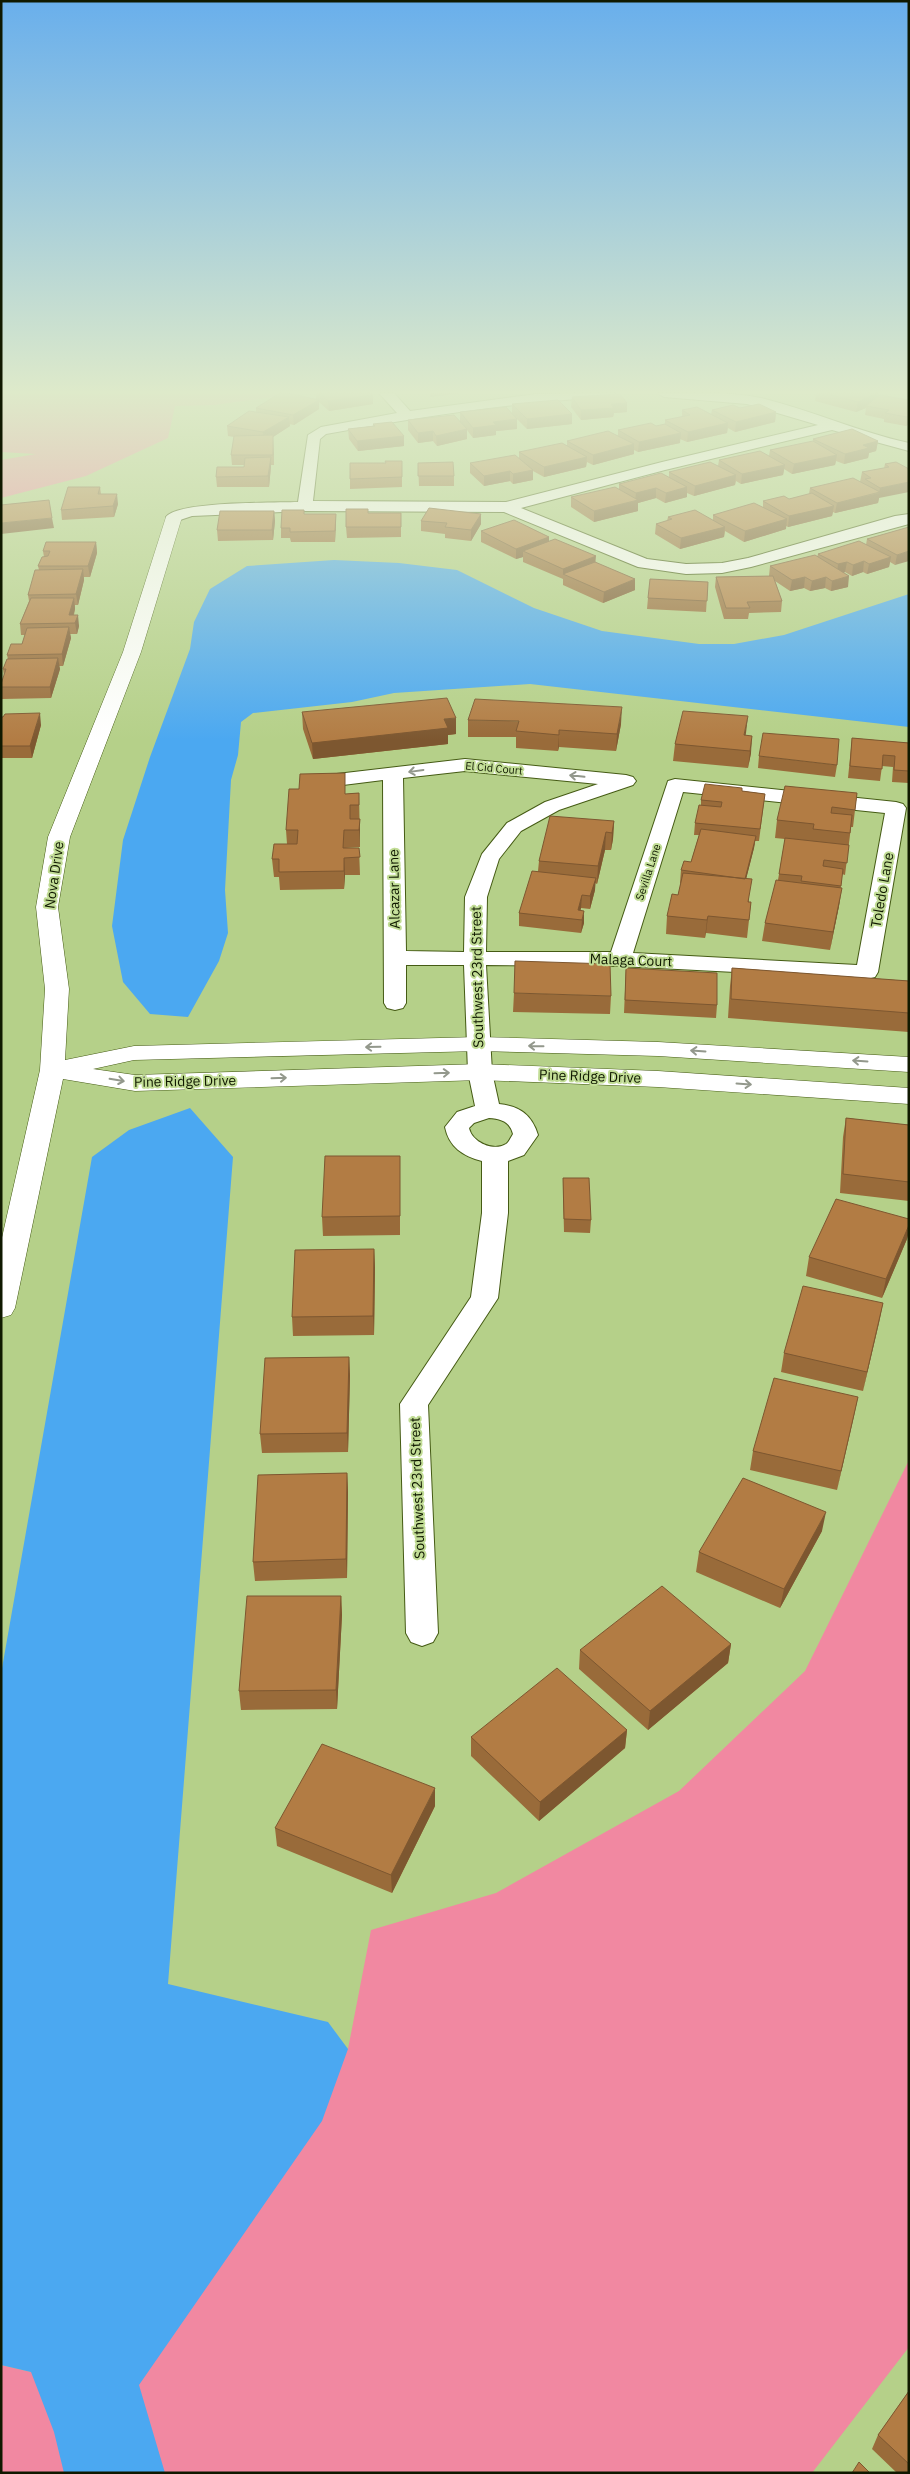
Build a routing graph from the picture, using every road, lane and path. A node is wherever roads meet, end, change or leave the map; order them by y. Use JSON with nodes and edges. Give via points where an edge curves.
{"nodes":[{"id":1,"x":249,"y":508,"type":"edge"},
{"id":2,"x":510,"y":508,"type":"edge"},
{"id":3,"x":174,"y":516,"type":"joint"},
{"id":4,"x":909,"y":520,"type":"edge"},
{"id":5,"x":393,"y":774,"type":"junction"},
{"id":6,"x":626,"y":781,"type":"joint"},
{"id":7,"x":303,"y":784,"type":"edge"},
{"id":8,"x":675,"y":785,"type":"joint"},
{"id":9,"x":395,"y":958,"type":"junction"},
{"id":10,"x":474,"y":958,"type":"junction"},
{"id":11,"x":620,"y":959,"type":"junction"},
{"id":12,"x":868,"y":972,"type":"joint"},
{"id":13,"x":395,"y":1003,"type":"dead end"},
{"id":14,"x":479,"y":1044,"type":"junction"},
{"id":15,"x":909,"y":1065,"type":"edge"},
{"id":16,"x":52,"y":1070,"type":"junction"},
{"id":17,"x":480,"y":1072,"type":"junction"},
{"id":18,"x":909,"y":1096,"type":"edge"},
{"id":19,"x":488,"y":1110,"type":"junction"},
{"id":20,"x":495,"y":1154,"type":"junction"},
{"id":21,"x":1,"y":1308,"type":"edge"},
{"id":22,"x":422,"y":1633,"type":"dead end"}],
"edges":[{"from":1,"to":3,"type":"street","via":[[190,511]]},
{"from":2,"to":4,"type":"street","via":[[644,564],[686,570],[751,562],[895,521]]},
{"from":3,"to":16,"type":"street","name":"Nova Drive","via":[[132,652],[59,837],[47,907],[57,989]]},
{"from":6,"to":5,"type":"street","name":"El Cid Court","one_way":true,"via":[[465,765]]},
{"from":5,"to":7,"type":"street","name":"El Cid Court"},
{"from":5,"to":9,"type":"street","name":"Alcazar Lane"},
{"from":6,"to":10,"type":"street","name":"Southwest 23rd Street","via":[[552,806],[514,826],[489,858],[476,896]]},
{"from":8,"to":11,"type":"street","name":"Sevilla Lane"},
{"from":8,"to":12,"type":"street","name":"Toledo Lane","via":[[896,808]]},
{"from":9,"to":10,"type":"street","name":"Malaga Court"},
{"from":9,"to":13,"type":"street","name":"Alcazar Lane"},
{"from":10,"to":11,"type":"street","name":"Malaga Court"},
{"from":10,"to":14,"type":"street","name":"Southwest 23rd Street"},
{"from":11,"to":12,"type":"street","name":"Malaga Court"},
{"from":15,"to":14,"type":"street","name":"Pine Ridge Drive","one_way":true,"via":[[658,1048]]},
{"from":14,"to":16,"type":"street","name":"Pine Ridge Drive","one_way":true,"via":[[134,1053]]},
{"from":14,"to":17,"type":"street","name":"Southwest 23rd Street"},
{"from":16,"to":17,"type":"street","name":"Pine Ridge Drive","one_way":true,"via":[[135,1083]]},
{"from":16,"to":21,"type":"street","name":"Nova Drive"},
{"from":17,"to":18,"type":"street","name":"Pine Ridge Drive","one_way":true,"via":[[658,1079]]},
{"from":17,"to":19,"type":"street","name":"Southwest 23rd Street"},
{"from":19,"to":20,"type":"street","via":[[508,1112],[526,1128],[524,1141],[517,1147]]},
{"from":19,"to":20,"type":"street","via":[[466,1116],[459,1122],[457,1138],[471,1150]]},
{"from":20,"to":22,"type":"street","name":"Southwest 23rd Street","via":[[495,1213],[484,1298],[414,1404]]}]}
